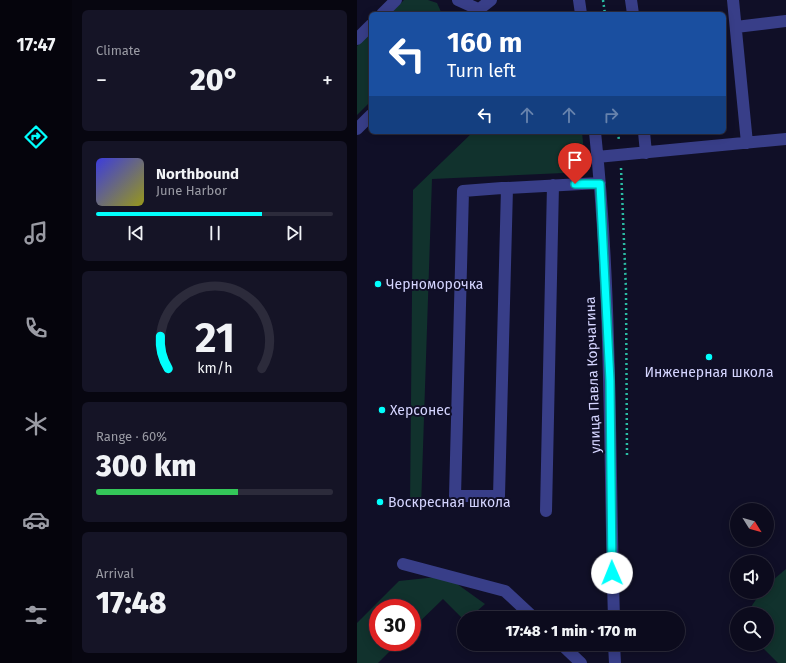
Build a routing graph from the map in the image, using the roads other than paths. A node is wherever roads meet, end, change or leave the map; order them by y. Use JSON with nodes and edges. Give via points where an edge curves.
{"nodes":[{"id":1,"x":396,"y":0,"type":"edge"},
{"id":2,"x":458,"y":0,"type":"edge"},
{"id":3,"x":491,"y":0,"type":"edge"},
{"id":4,"x":579,"y":0,"type":"edge"},
{"id":5,"x":631,"y":0,"type":"edge"},
{"id":6,"x":733,"y":0,"type":"edge"},
{"id":7,"x":476,"y":11,"type":"edge"},
{"id":8,"x":384,"y":12,"type":"edge"},
{"id":9,"x":581,"y":12,"type":"edge"},
{"id":10,"x":633,"y":12,"type":"edge"},
{"id":11,"x":786,"y":21,"type":"edge"},
{"id":12,"x":369,"y":27,"type":"edge"},
{"id":13,"x":735,"y":27,"type":"junction"},
{"id":14,"x":357,"y":39,"type":"edge"},
{"id":15,"x":369,"y":117,"type":"edge"},
{"id":16,"x":357,"y":129,"type":"edge"},
{"id":17,"x":595,"y":134,"type":"edge"},
{"id":18,"x":644,"y":134,"type":"edge"},
{"id":19,"x":786,"y":139,"type":"edge"},
{"id":20,"x":747,"y":143,"type":"junction"},
{"id":21,"x":646,"y":153,"type":"junction"},
{"id":22,"x":597,"y":157,"type":"junction"},
{"id":23,"x":600,"y":184,"type":"junction"},
{"id":24,"x":553,"y":186,"type":"junction"},
{"id":25,"x":507,"y":188,"type":"junction"},
{"id":26,"x":546,"y":511,"type":"dead end"},
{"id":27,"x":403,"y":564,"type":"dead end"},
{"id":28,"x":526,"y":611,"type":"edge"},
{"id":29,"x":613,"y":611,"type":"edge"},
{"id":30,"x":568,"y":651,"type":"edge"},
{"id":31,"x":614,"y":651,"type":"edge"},
{"id":32,"x":581,"y":663,"type":"edge"},
{"id":33,"x":615,"y":663,"type":"edge"}],
"edges":[{"from":1,"to":8,"type":"street"},
{"from":2,"to":7,"type":"street"},
{"from":3,"to":7,"type":"street"},
{"from":4,"to":9,"type":"street"},
{"from":5,"to":10,"type":"street"},
{"from":6,"to":13,"type":"street"},
{"from":11,"to":13,"type":"street"},
{"from":12,"to":14,"type":"street"},
{"from":13,"to":20,"type":"street"},
{"from":15,"to":16,"type":"street"},
{"from":17,"to":22,"type":"street","name":"улица Павла Корчагина"},
{"from":18,"to":21,"type":"street"},
{"from":19,"to":20,"type":"street"},
{"from":20,"to":21,"type":"street"},
{"from":21,"to":22,"type":"street"},
{"from":22,"to":23,"type":"street","name":"улица Павла Корчагина"},
{"from":23,"to":24,"type":"street"},
{"from":23,"to":29,"type":"street","name":"улица Павла Корчагина","via":[[610,381]]},
{"from":24,"to":25,"type":"street"},
{"from":24,"to":26,"type":"street"},
{"from":25,"to":25,"type":"street","via":[[463,191],[455,496],[499,496]]},
{"from":27,"to":28,"type":"street","via":[[505,591]]},
{"from":30,"to":32,"type":"street"},
{"from":31,"to":33,"type":"street"}]}
